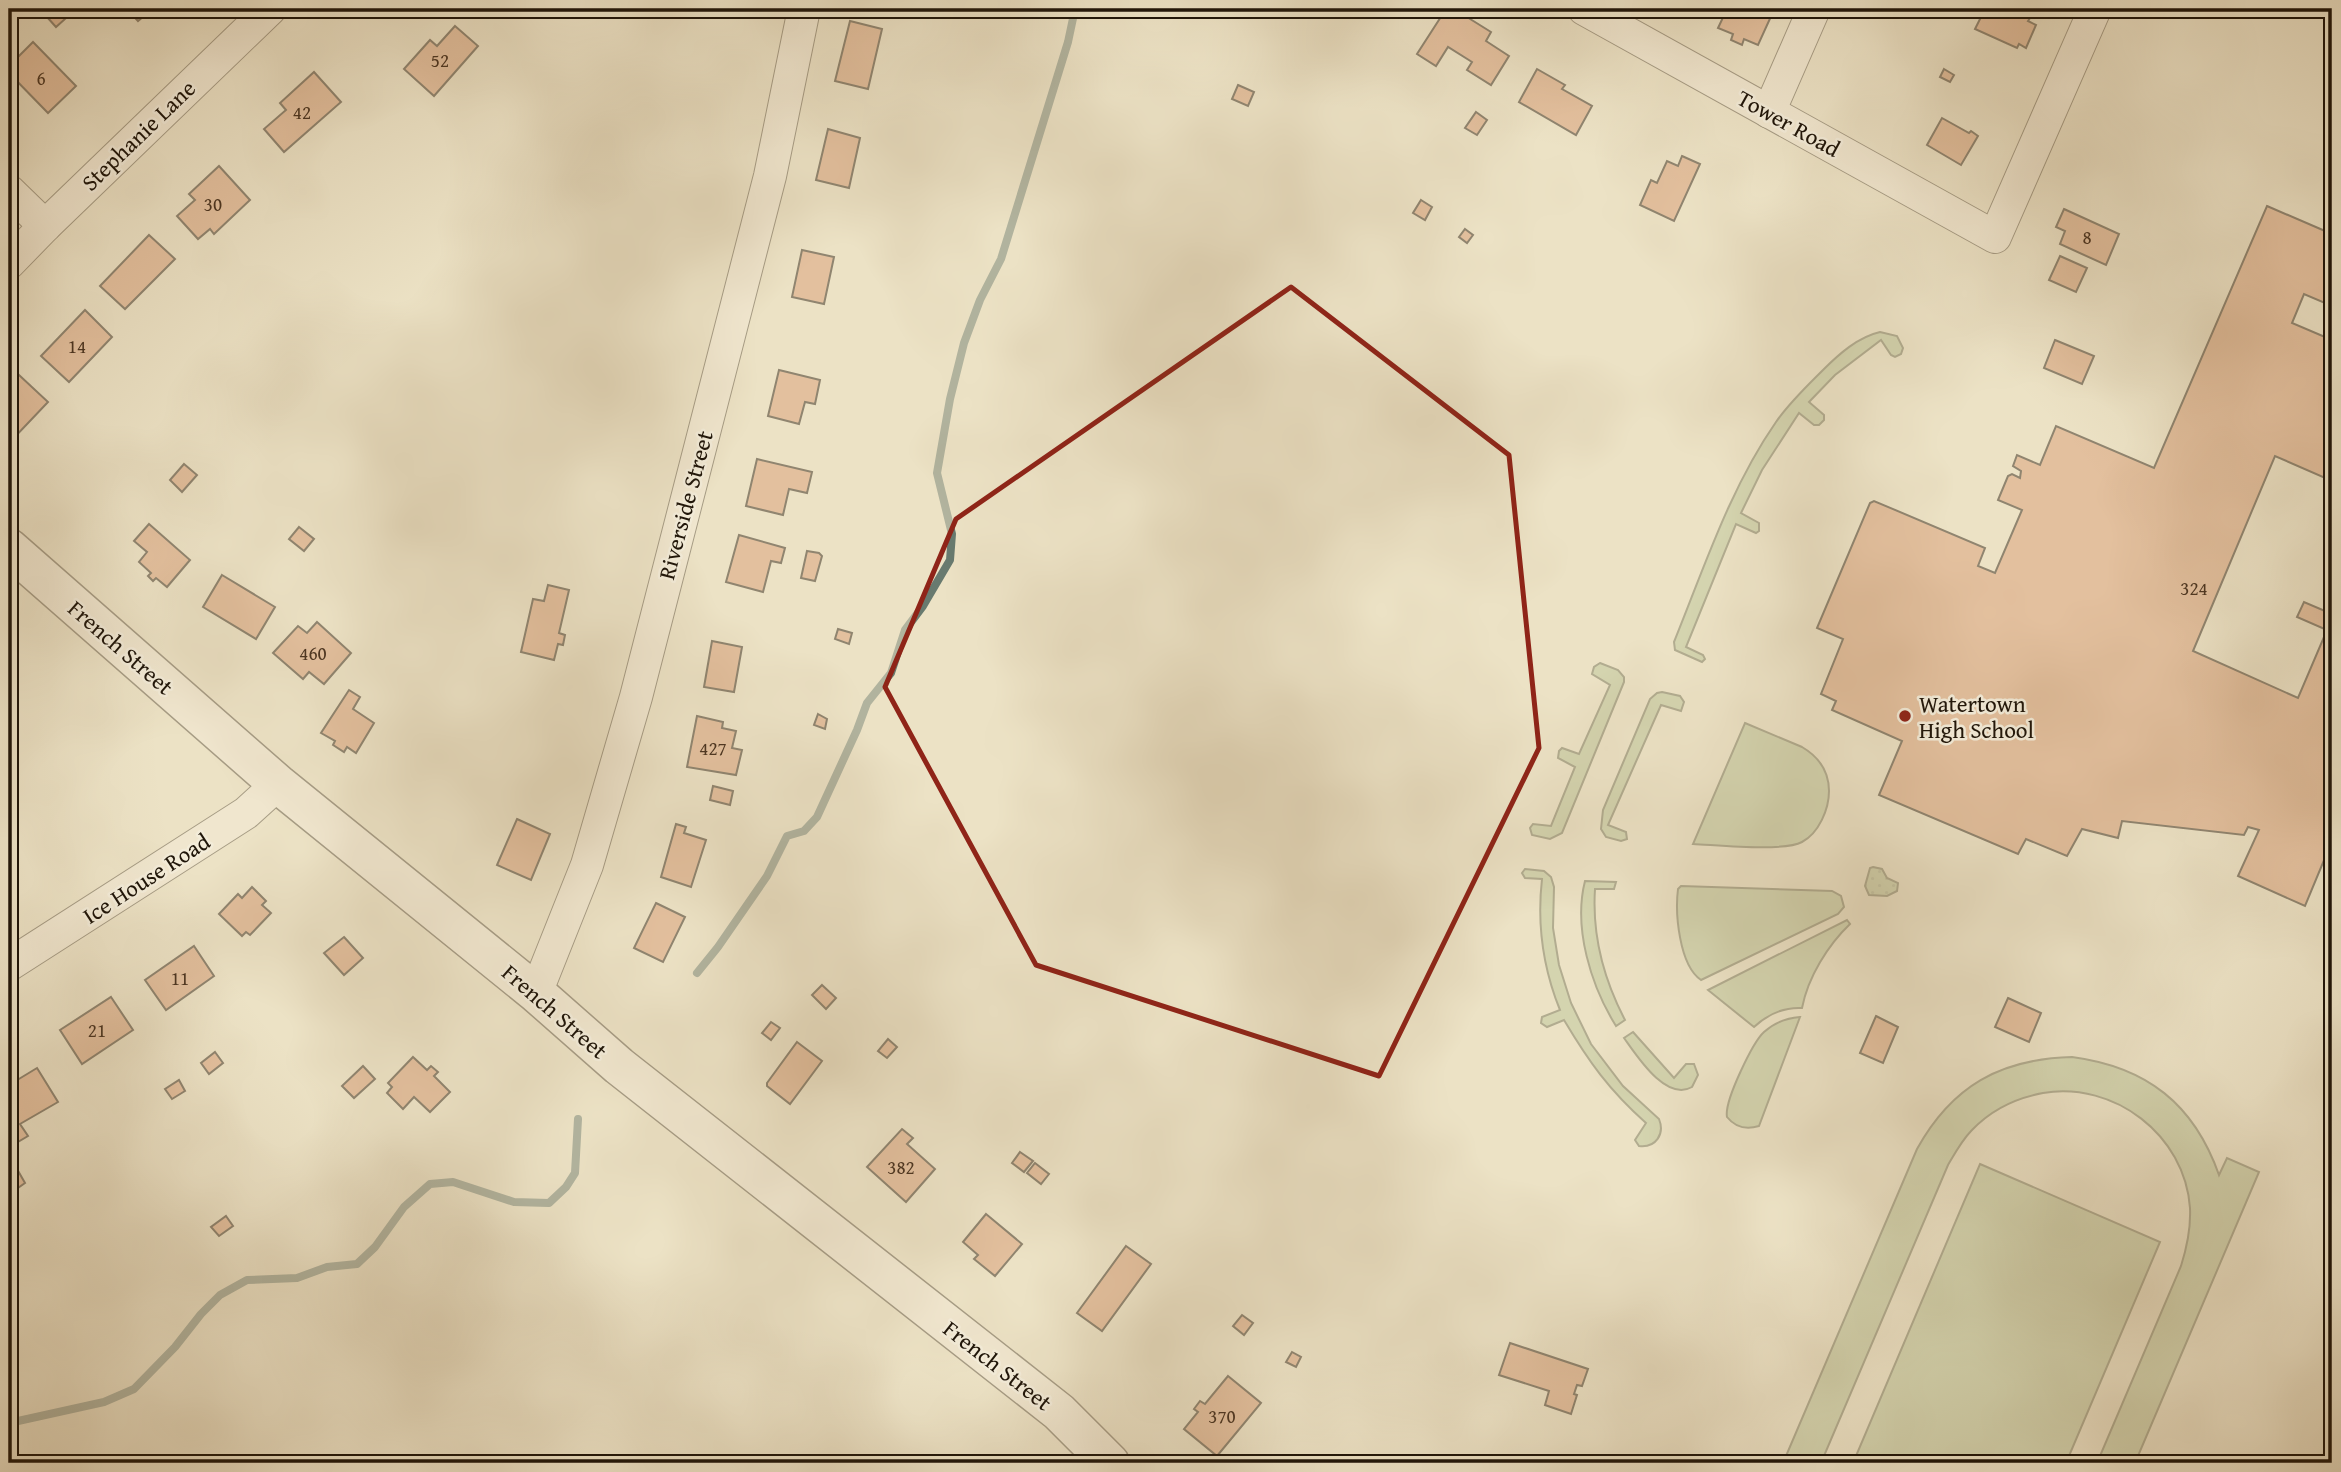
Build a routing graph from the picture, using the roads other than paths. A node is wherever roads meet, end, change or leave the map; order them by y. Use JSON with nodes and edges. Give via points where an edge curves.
{"nodes":[{"id":1,"x":270,"y":9,"type":"edge"},
{"id":2,"x":804,"y":9,"type":"edge"},
{"id":3,"x":1584,"y":9,"type":"edge"},
{"id":4,"x":1814,"y":9,"type":"edge"},
{"id":5,"x":2095,"y":9,"type":"edge"},
{"id":6,"x":1769,"y":111,"type":"junction"},
{"id":7,"x":9,"y":191,"type":"edge"},
{"id":8,"x":45,"y":226,"type":"junction"},
{"id":9,"x":9,"y":263,"type":"edge"},
{"id":10,"x":9,"y":548,"type":"edge"},
{"id":11,"x":278,"y":784,"type":"junction"},
{"id":12,"x":9,"y":965,"type":"edge"},
{"id":13,"x":536,"y":993,"type":"junction"},
{"id":14,"x":1111,"y":1463,"type":"edge"}],
"edges":[{"from":1,"to":8,"type":"street","name":"Stephanie Lane"},
{"from":2,"to":13,"type":"street","name":"Riverside Street","via":[[770,176],[636,697],[587,865]]},
{"from":3,"to":6,"type":"street","name":"Tower Road"},
{"from":4,"to":6,"type":"street"},
{"from":5,"to":6,"type":"street","name":"Tower Road","via":[[1995,237]]},
{"from":7,"to":8,"type":"street"},
{"from":8,"to":9,"type":"street","name":"Stephanie Lane"},
{"from":10,"to":11,"type":"street","name":"French Street"},
{"from":11,"to":12,"type":"street","name":"Ice House Road","via":[[246,813]]},
{"from":11,"to":13,"type":"street","name":"French Street"},
{"from":13,"to":14,"type":"street","name":"French Street","via":[[619,1066],[1059,1412]]}]}
